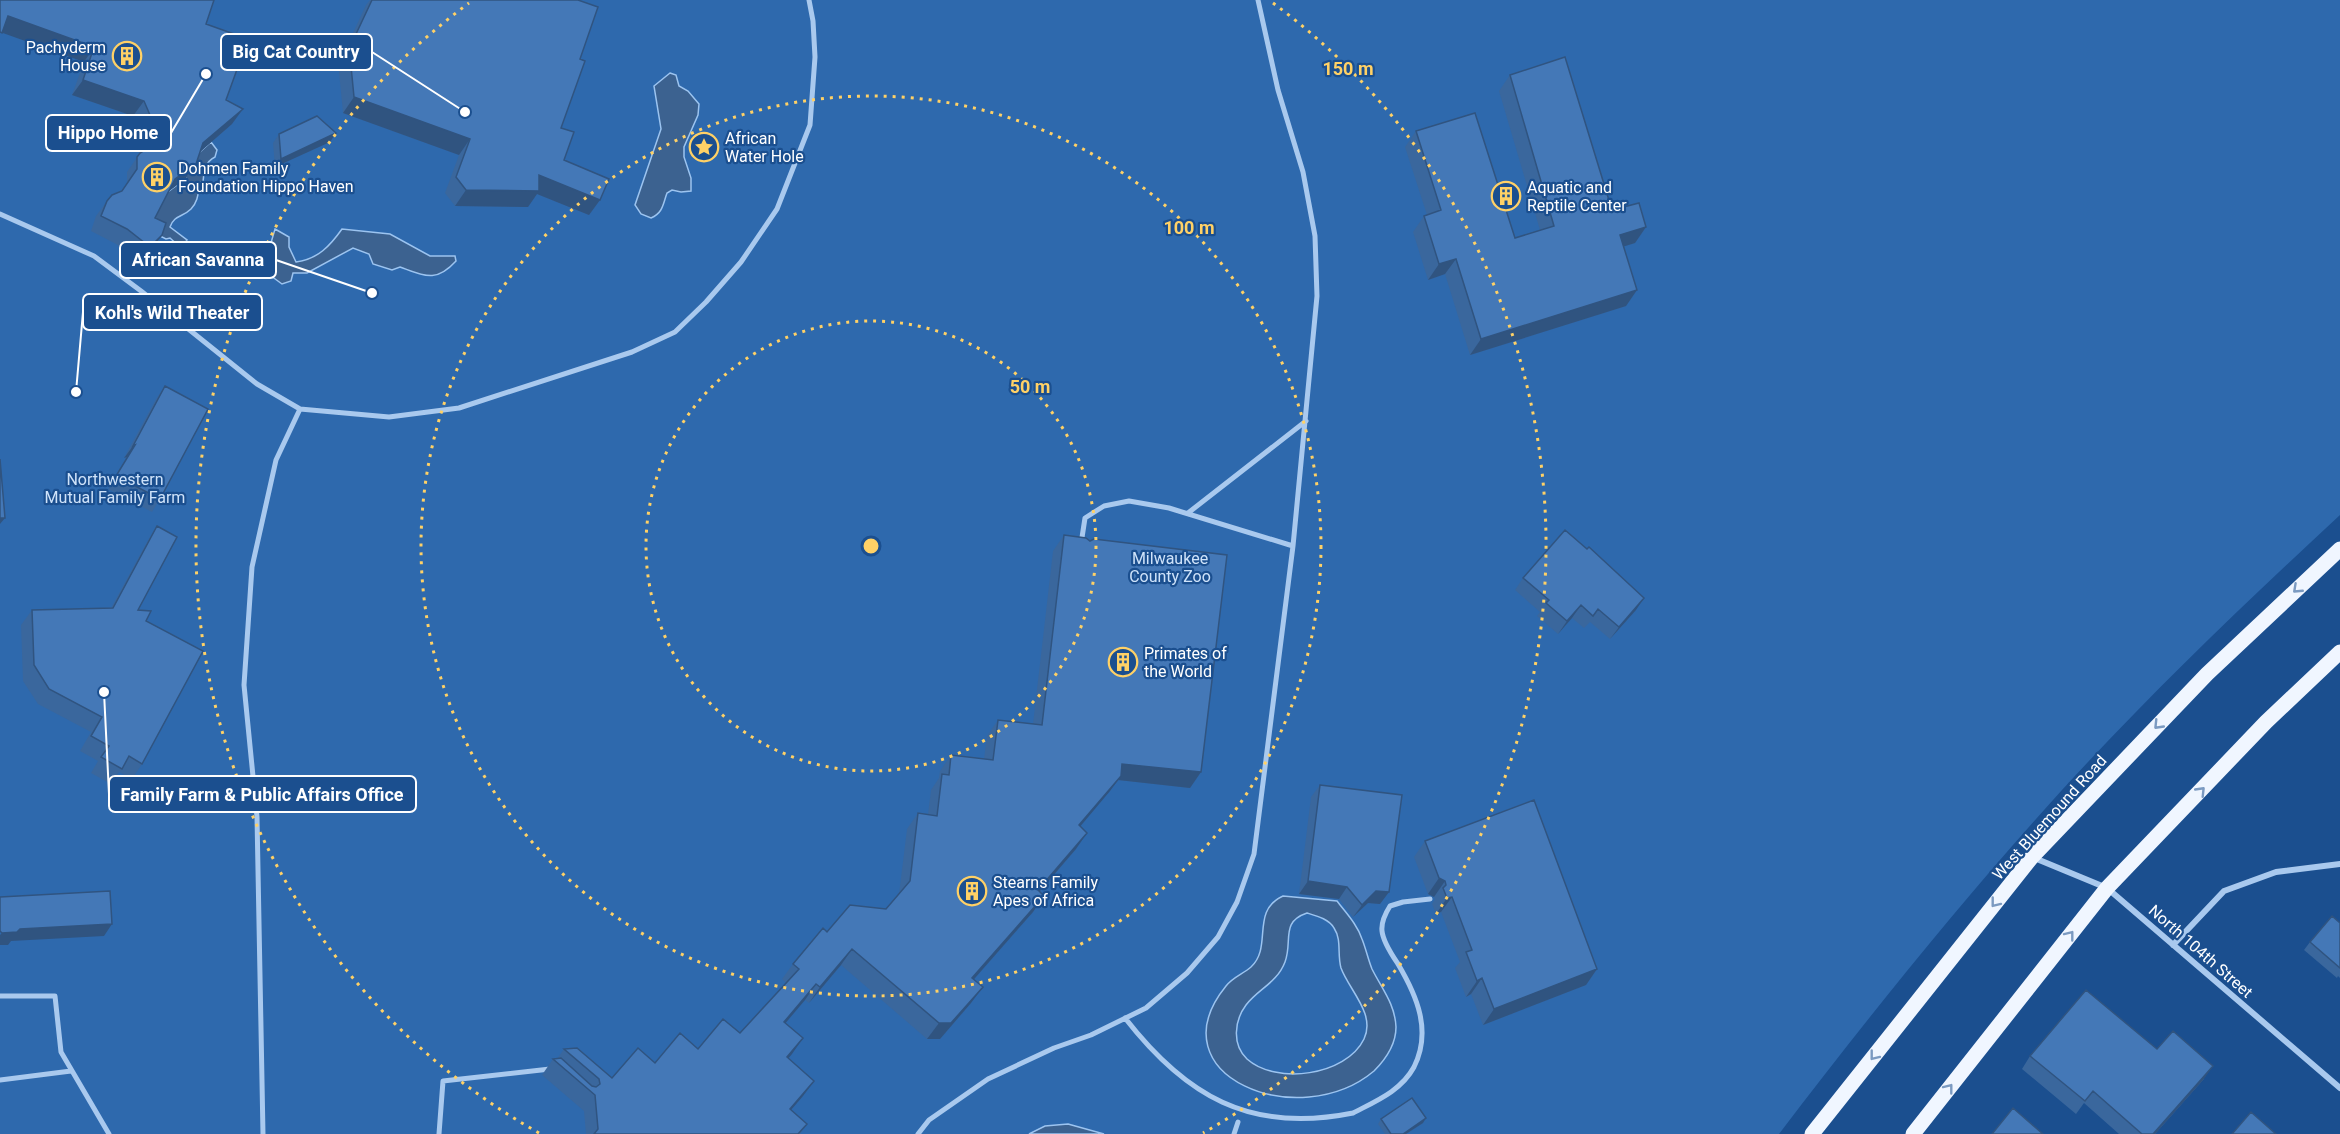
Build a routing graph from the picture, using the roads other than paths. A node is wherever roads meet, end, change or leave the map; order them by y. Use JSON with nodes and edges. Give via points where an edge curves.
{"nodes":[{"id":1,"x":809,"y":0,"type":"edge"},
{"id":2,"x":1258,"y":0,"type":"edge"},
{"id":3,"x":0,"y":214,"type":"edge"},
{"id":4,"x":300,"y":409,"type":"junction"},
{"id":5,"x":1306,"y":421,"type":"junction"},
{"id":6,"x":1188,"y":513,"type":"junction"},
{"id":7,"x":1293,"y":546,"type":"junction"},
{"id":8,"x":2340,"y":549,"type":"edge"},
{"id":9,"x":1079,"y":552,"type":"edge"},
{"id":10,"x":2340,"y":652,"type":"edge"},
{"id":11,"x":2032,"y":857,"type":"junction"},
{"id":12,"x":2340,"y":864,"type":"edge"},
{"id":13,"x":2107,"y":888,"type":"junction"},
{"id":14,"x":1430,"y":899,"type":"dead end"},
{"id":15,"x":2173,"y":945,"type":"junction"},
{"id":16,"x":0,"y":996,"type":"edge"},
{"id":17,"x":1125,"y":1018,"type":"junction"},
{"id":18,"x":71,"y":1071,"type":"junction"},
{"id":19,"x":559,"y":1077,"type":"edge"},
{"id":20,"x":0,"y":1080,"type":"edge"},
{"id":21,"x":2340,"y":1088,"type":"edge"},
{"id":22,"x":1193,"y":1094,"type":"dead end"},
{"id":23,"x":1230,"y":1118,"type":"dead end"},
{"id":24,"x":1238,"y":1122,"type":"junction"},
{"id":25,"x":1247,"y":1125,"type":"dead end"},
{"id":26,"x":1315,"y":1126,"type":"dead end"},
{"id":27,"x":109,"y":1134,"type":"edge"},
{"id":28,"x":264,"y":1134,"type":"edge"},
{"id":29,"x":439,"y":1134,"type":"edge"},
{"id":30,"x":918,"y":1134,"type":"edge"},
{"id":31,"x":1234,"y":1134,"type":"edge"},
{"id":32,"x":1812,"y":1134,"type":"edge"},
{"id":33,"x":1913,"y":1134,"type":"edge"}],
"edges":[{"from":1,"to":4,"type":"street","via":[[815,57],[810,125],[777,209],[741,262],[675,332],[632,352],[459,408],[389,417]]},
{"from":2,"to":5,"type":"street","via":[[1278,90],[1303,172],[1315,236],[1317,296]]},
{"from":3,"to":4,"type":"street","via":[[94,256],[257,384]]},
{"from":4,"to":28,"type":"street","via":[[276,460],[252,567],[244,685],[257,817]]},
{"from":5,"to":6,"type":"street"},
{"from":5,"to":7,"type":"street"},
{"from":6,"to":7,"type":"street"},
{"from":6,"to":9,"type":"street","via":[[1129,501],[1104,506],[1085,518]]},
{"from":7,"to":17,"type":"street","via":[[1254,854],[1237,902],[1218,937],[1187,973],[1146,1008]]},
{"from":8,"to":11,"type":"main road","name":"West Bluemound Road","one_way":true,"via":[[2207,674]]},
{"from":13,"to":10,"type":"main road","one_way":true,"via":[[2266,722]]},
{"from":11,"to":13,"type":"street","name":"North 104th Street"},
{"from":11,"to":32,"type":"main road","name":"West Bluemound Road","one_way":true},
{"from":12,"to":15,"type":"street","via":[[2276,872],[2224,891]]},
{"from":13,"to":15,"type":"street","name":"North 104th Street"},
{"from":33,"to":13,"type":"main road","one_way":true},
{"from":14,"to":26,"type":"street","via":[[1390,906],[1383,917],[1382,932],[1415,995],[1424,1025],[1414,1066],[1402,1084],[1381,1099]]},
{"from":15,"to":21,"type":"street","name":"North 104th Street"},
{"from":16,"to":18,"type":"street","via":[[55,996],[60,1052]]},
{"from":17,"to":22,"type":"street","via":[[1160,1064]]},
{"from":17,"to":30,"type":"street","via":[[988,1079],[929,1120]]},
{"from":18,"to":20,"type":"street"},
{"from":18,"to":27,"type":"street"},
{"from":19,"to":29,"type":"street","via":[[551,1069],[443,1082]]},
{"from":23,"to":24,"type":"street"},
{"from":24,"to":25,"type":"street"},
{"from":24,"to":31,"type":"street"}]}
